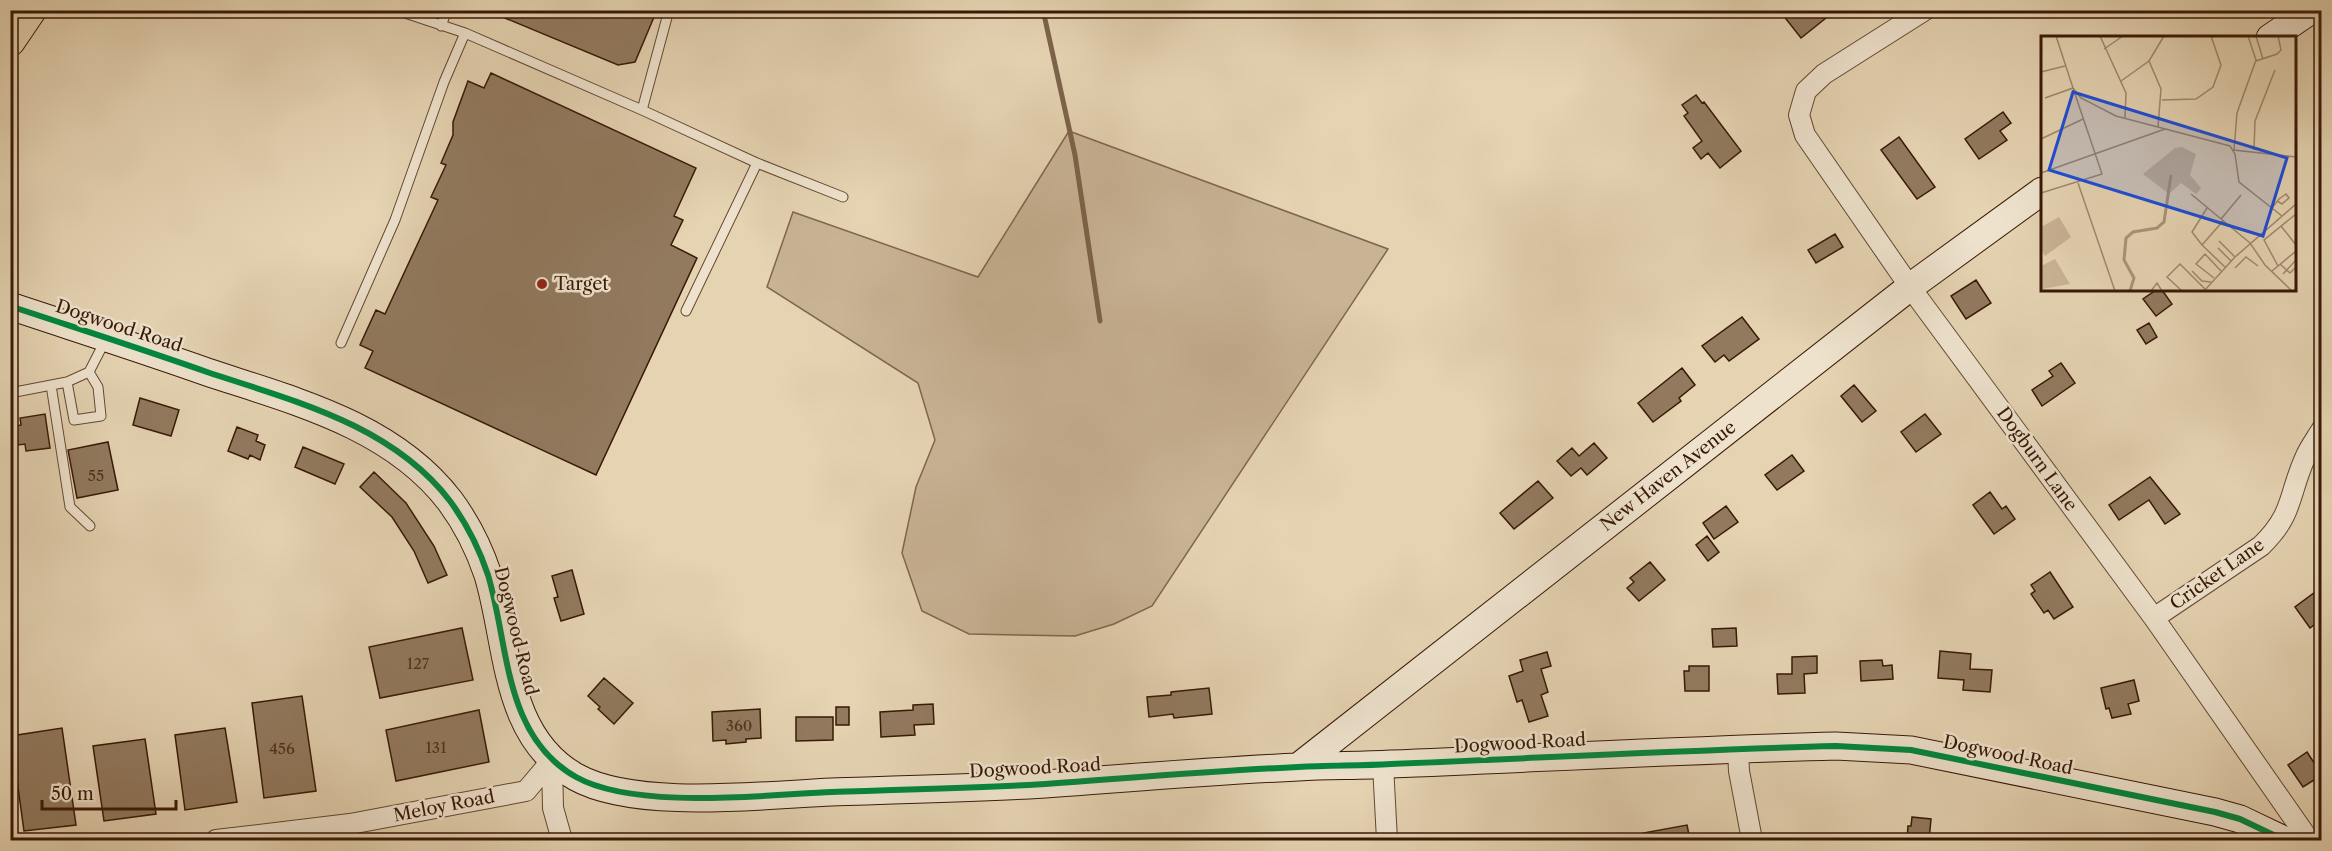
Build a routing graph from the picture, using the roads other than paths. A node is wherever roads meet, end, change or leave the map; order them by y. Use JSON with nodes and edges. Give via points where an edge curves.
{"nodes":[{"id":1,"x":31,"y":10,"type":"edge"},
{"id":2,"x":396,"y":10,"type":"edge"},
{"id":3,"x":447,"y":10,"type":"edge"},
{"id":4,"x":669,"y":10,"type":"edge"},
{"id":5,"x":1926,"y":10,"type":"edge"},
{"id":6,"x":2311,"y":10,"type":"edge"},
{"id":7,"x":441,"y":26,"type":"junction"},
{"id":8,"x":465,"y":33,"type":"junction"},
{"id":9,"x":2273,"y":36,"type":"edge"},
{"id":10,"x":10,"y":41,"type":"edge"},
{"id":11,"x":642,"y":110,"type":"junction"},
{"id":12,"x":757,"y":163,"type":"junction"},
{"id":13,"x":2041,"y":192,"type":"edge"},
{"id":14,"x":843,"y":197,"type":"dead end"},
{"id":15,"x":1910,"y":287,"type":"junction"},
{"id":16,"x":10,"y":306,"type":"edge"},
{"id":17,"x":686,"y":311,"type":"dead end"},
{"id":18,"x":107,"y":337,"type":"junction"},
{"id":19,"x":341,"y":343,"type":"dead end"},
{"id":20,"x":89,"y":372,"type":"junction"},
{"id":21,"x":67,"y":382,"type":"junction"},
{"id":22,"x":51,"y":385,"type":"junction"},
{"id":23,"x":10,"y":393,"type":"edge"},
{"id":24,"x":2322,"y":429,"type":"edge"},
{"id":25,"x":90,"y":526,"type":"dead end"},
{"id":26,"x":2154,"y":618,"type":"junction"},
{"id":27,"x":1738,"y":748,"type":"junction"},
{"id":28,"x":552,"y":760,"type":"junction"},
{"id":29,"x":1383,"y":765,"type":"junction"},
{"id":30,"x":1298,"y":767,"type":"junction"},
{"id":31,"x":352,"y":832,"type":"edge"},
{"id":32,"x":216,"y":840,"type":"edge"},
{"id":33,"x":562,"y":840,"type":"edge"},
{"id":34,"x":1387,"y":840,"type":"edge"},
{"id":35,"x":1752,"y":840,"type":"edge"},
{"id":36,"x":2284,"y":840,"type":"edge"},
{"id":37,"x":2309,"y":840,"type":"edge"}],
"edges":[{"from":1,"to":10,"type":"main road"},
{"from":2,"to":7,"type":"lane"},
{"from":3,"to":7,"type":"lane"},
{"from":4,"to":11,"type":"lane"},
{"from":5,"to":15,"type":"street","name":"Dogburn Lane","via":[[1824,74],[1806,92],[1800,115],[1805,135]]},
{"from":6,"to":9,"type":"street"},
{"from":7,"to":8,"type":"lane"},
{"from":8,"to":11,"type":"lane"},
{"from":8,"to":19,"type":"lane","via":[[391,229]]},
{"from":11,"to":12,"type":"lane"},
{"from":12,"to":14,"type":"lane"},
{"from":12,"to":17,"type":"lane"},
{"from":13,"to":15,"type":"street","name":"New Haven Avenue"},
{"from":15,"to":26,"type":"street","name":"Dogburn Lane"},
{"from":15,"to":30,"type":"street","name":"New Haven Avenue"},
{"from":16,"to":18,"type":"street","name":"Dogwood Road"},
{"from":18,"to":20,"type":"lane"},
{"from":18,"to":28,"type":"street","name":"Dogwood Road","via":[[303,404],[362,429],[429,477],[466,524],[480,552],[520,710]]},
{"from":20,"to":21,"type":"lane"},
{"from":20,"to":21,"type":"lane","via":[[98,387],[101,416],[74,420]]},
{"from":21,"to":22,"type":"lane"},
{"from":22,"to":23,"type":"lane"},
{"from":22,"to":25,"type":"lane","via":[[70,507]]},
{"from":24,"to":26,"type":"street","name":"Cricket Lane","via":[[2305,458],[2288,511],[2272,536]]},
{"from":26,"to":37,"type":"street","name":"Dogburn Lane"},
{"from":27,"to":29,"type":"street","name":"Dogwood Road"},
{"from":27,"to":35,"type":"street","via":[[1738,771]]},
{"from":27,"to":36,"type":"street","name":"Dogwood Road","via":[[1836,746],[1911,750],[2215,812]]},
{"from":28,"to":30,"type":"street","name":"Dogwood Road","via":[[573,776],[605,788],[658,796],[714,797],[1023,785]]},
{"from":28,"to":31,"type":"street","name":"Meloy Road","via":[[526,791]]},
{"from":28,"to":33,"type":"street","via":[[553,808]]},
{"from":29,"to":30,"type":"street","name":"Dogwood Road"},
{"from":29,"to":34,"type":"street"},
{"from":31,"to":32,"type":"street","name":"Meloy Road"}]}
